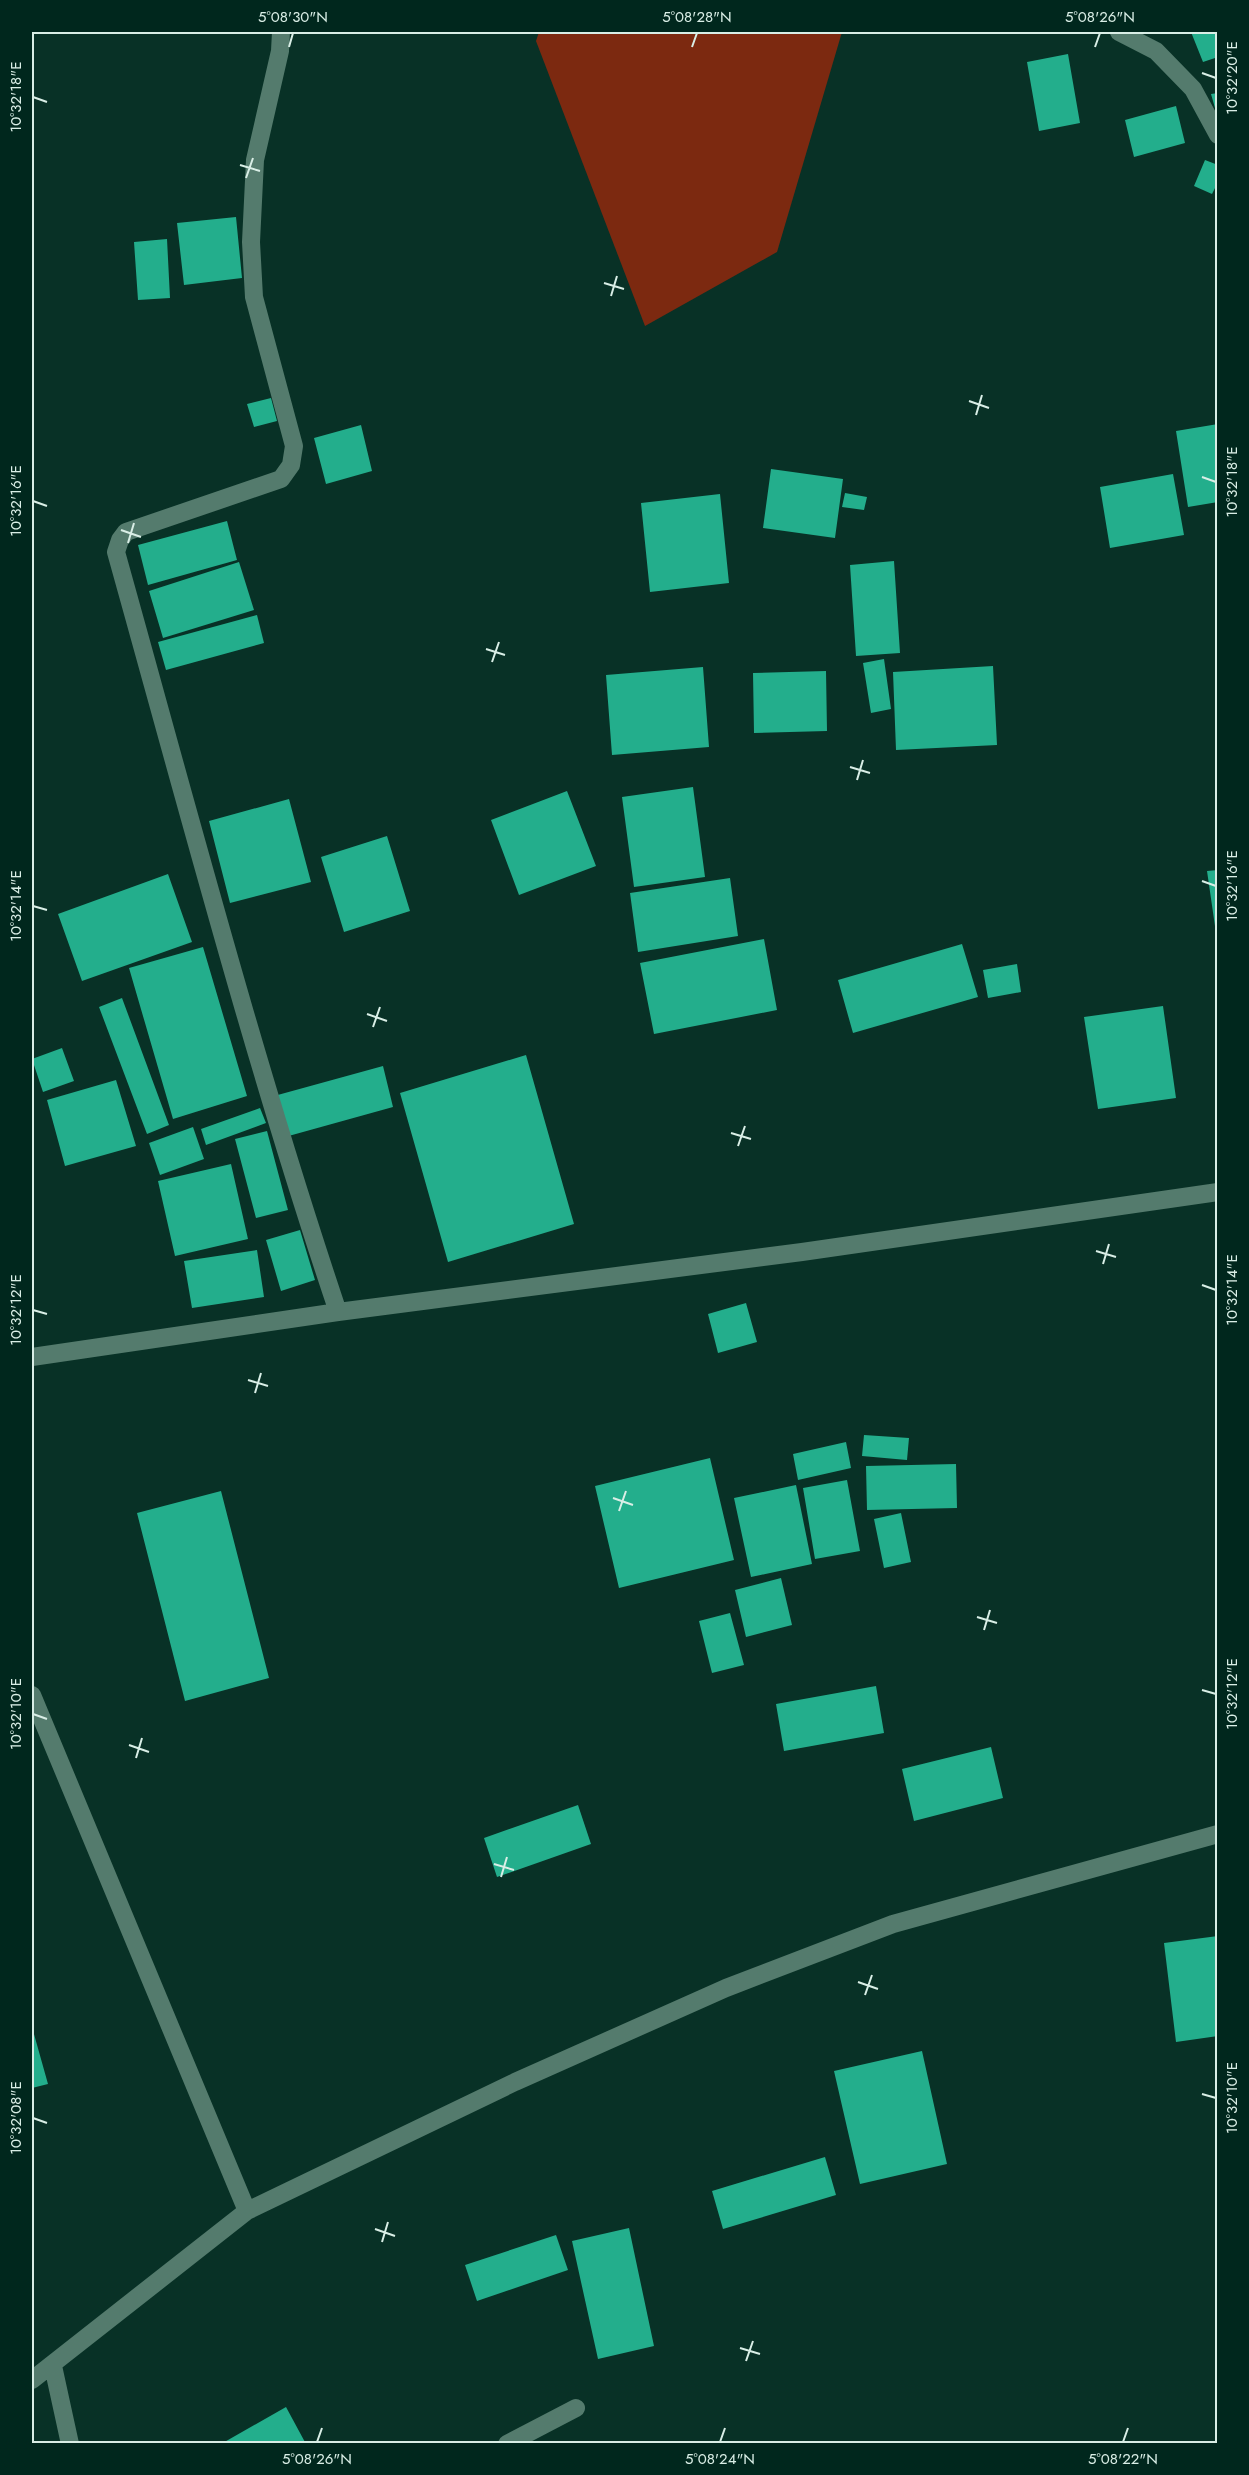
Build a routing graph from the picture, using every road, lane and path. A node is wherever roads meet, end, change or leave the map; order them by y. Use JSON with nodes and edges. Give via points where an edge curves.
{"nodes":[{"id":1,"x":281,"y":32,"type":"edge"},
{"id":2,"x":1119,"y":32,"type":"edge"},
{"id":3,"x":1218,"y":135,"type":"edge"},
{"id":4,"x":1218,"y":1192,"type":"edge"},
{"id":5,"x":338,"y":1312,"type":"junction"},
{"id":6,"x":32,"y":1357,"type":"edge"},
{"id":7,"x":32,"y":1695,"type":"edge"},
{"id":8,"x":1218,"y":1834,"type":"edge"},
{"id":9,"x":247,"y":2211,"type":"junction"},
{"id":10,"x":53,"y":2366,"type":"junction"},
{"id":11,"x":32,"y":2380,"type":"edge"},
{"id":12,"x":576,"y":2408,"type":"dead end"},
{"id":13,"x":70,"y":2444,"type":"edge"},
{"id":14,"x":507,"y":2444,"type":"edge"}],
"edges":[{"from":1,"to":5,"type":"street","via":[[255,160],[251,242],[254,297],[294,446],[291,465],[281,479],[126,532],[116,552],[253,1044]]},
{"from":2,"to":3,"type":"street","via":[[1156,51],[1193,89]]},
{"from":4,"to":5,"type":"street","via":[[802,1252]]},
{"from":5,"to":6,"type":"street"},
{"from":7,"to":9,"type":"street"},
{"from":8,"to":9,"type":"street","via":[[893,1924],[737,1984],[515,2082]]},
{"from":9,"to":10,"type":"street"},
{"from":10,"to":11,"type":"street"},
{"from":10,"to":13,"type":"street"},
{"from":12,"to":14,"type":"street"}]}
